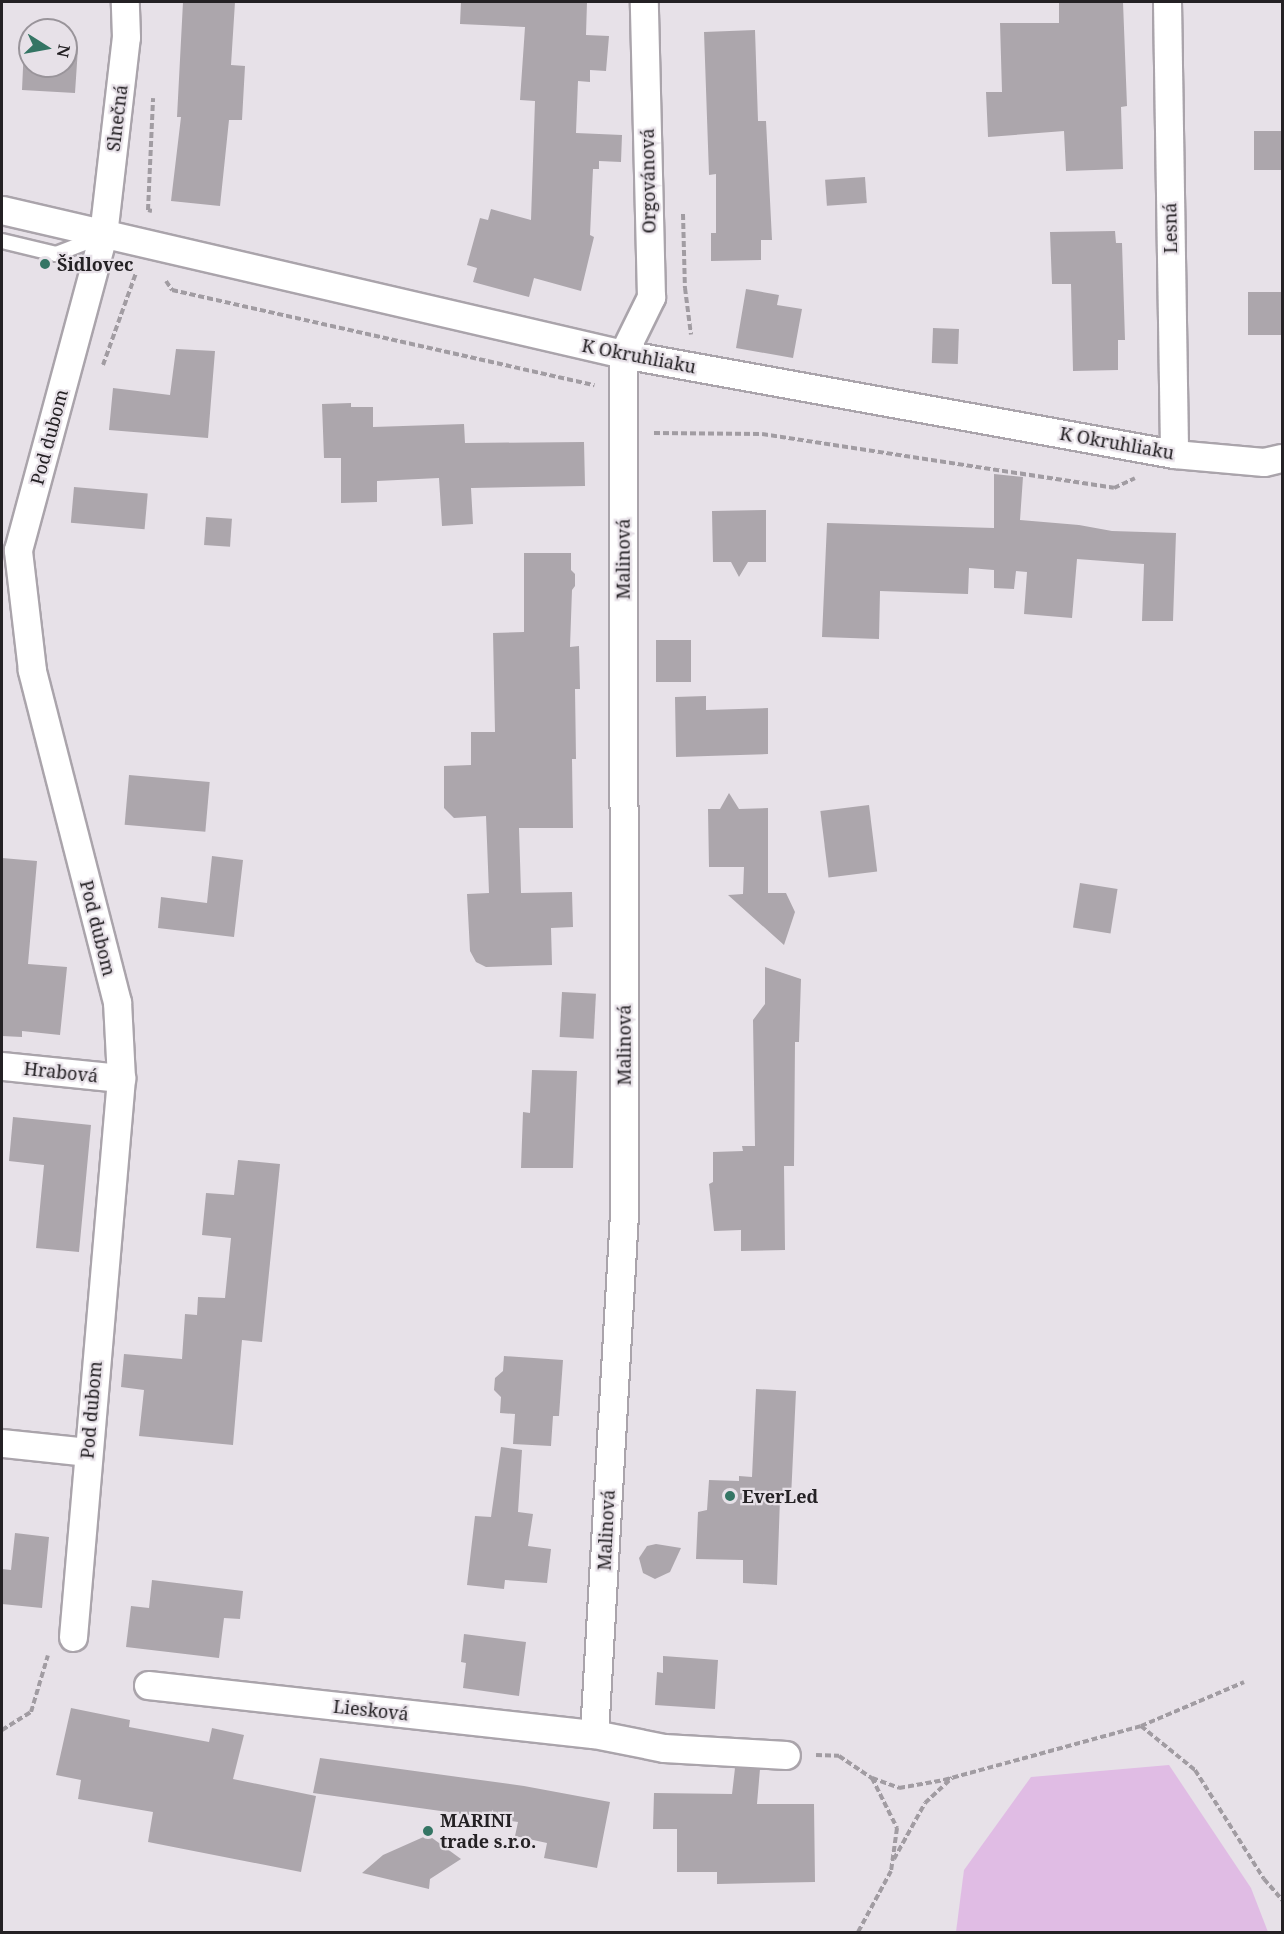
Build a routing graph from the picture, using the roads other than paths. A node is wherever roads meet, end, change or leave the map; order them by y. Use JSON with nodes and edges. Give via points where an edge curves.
{"nodes":[{"id":1,"x":124,"y":2,"type":"edge"},
{"id":2,"x":644,"y":2,"type":"edge"},
{"id":3,"x":1167,"y":2,"type":"edge"},
{"id":4,"x":2,"y":210,"type":"edge"},
{"id":5,"x":103,"y":235,"type":"junction"},
{"id":6,"x":2,"y":241,"type":"edge"},
{"id":7,"x":623,"y":354,"type":"junction"},
{"id":8,"x":1174,"y":454,"type":"junction"},
{"id":9,"x":1282,"y":458,"type":"edge"},
{"id":10,"x":10,"y":554,"type":"edge"},
{"id":11,"x":2,"y":1066,"type":"edge"},
{"id":12,"x":121,"y":1078,"type":"junction"},
{"id":13,"x":2,"y":1443,"type":"edge"},
{"id":14,"x":87,"y":1452,"type":"junction"},
{"id":15,"x":73,"y":1637,"type":"road end"},
{"id":16,"x":148,"y":1685,"type":"dead end"},
{"id":17,"x":594,"y":1734,"type":"junction"},
{"id":18,"x":786,"y":1755,"type":"road end"}],
"edges":[{"from":1,"to":5,"type":"street","name":"Slnečná","via":[[126,38]]},
{"from":2,"to":7,"type":"street","name":"Orgovánová","via":[[651,297]]},
{"from":3,"to":8,"type":"street","name":"Lesná"},
{"from":4,"to":5,"type":"street","name":"K Okruhliaku"},
{"from":5,"to":6,"type":"lane","via":[[56,254]]},
{"from":5,"to":7,"type":"street","name":"K Okruhliaku"},
{"from":5,"to":10,"type":"street","name":"Pod dubom"},
{"from":7,"to":8,"type":"street","name":"K Okruhliaku"},
{"from":7,"to":17,"type":"street","name":"Malinová","via":[[624,1214]]},
{"from":8,"to":9,"type":"street","name":"K Okruhliaku","via":[[1264,462]]},
{"from":10,"to":12,"type":"street","name":"Pod dubom","via":[[32,669],[117,1002]]},
{"from":11,"to":12,"type":"street","name":"Hrabová"},
{"from":12,"to":14,"type":"street","name":"Pod dubom"},
{"from":13,"to":14,"type":"street"},
{"from":14,"to":15,"type":"street","name":"Pod dubom"},
{"from":16,"to":17,"type":"street","name":"Liesková"},
{"from":17,"to":18,"type":"street","name":"Liesková","via":[[664,1748]]}]}
